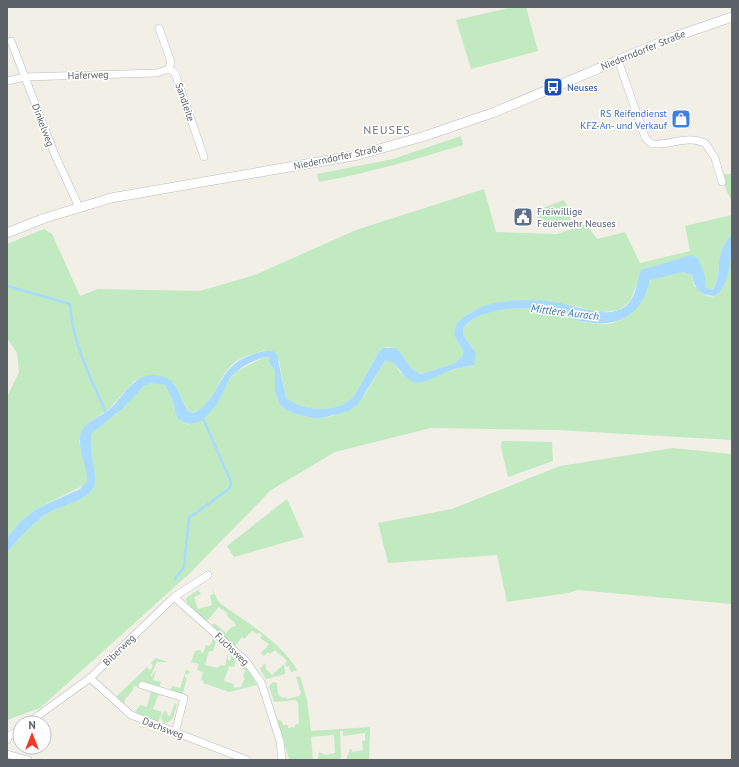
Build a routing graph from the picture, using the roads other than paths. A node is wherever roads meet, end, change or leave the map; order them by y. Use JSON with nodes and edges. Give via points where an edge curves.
{"nodes":[{"id":1,"x":732,"y":17,"type":"edge"},
{"id":2,"x":159,"y":28,"type":"dead end"},
{"id":3,"x":11,"y":41,"type":"dead end"},
{"id":4,"x":618,"y":60,"type":"junction"},
{"id":5,"x":169,"y":69,"type":"junction"},
{"id":6,"x":25,"y":77,"type":"junction"},
{"id":7,"x":7,"y":81,"type":"edge"},
{"id":8,"x":204,"y":156,"type":"dead end"},
{"id":9,"x":722,"y":182,"type":"dead end"},
{"id":10,"x":79,"y":207,"type":"junction"},
{"id":11,"x":7,"y":232,"type":"edge"},
{"id":12,"x":208,"y":576,"type":"dead end"},
{"id":13,"x":174,"y":597,"type":"junction"},
{"id":14,"x":90,"y":678,"type":"junction"},
{"id":15,"x":142,"y":685,"type":"dead end"},
{"id":16,"x":39,"y":715,"type":"edge"},
{"id":17,"x":175,"y":733,"type":"junction"},
{"id":18,"x":7,"y":754,"type":"edge"},
{"id":19,"x":28,"y":760,"type":"edge"},
{"id":20,"x":247,"y":760,"type":"edge"},
{"id":21,"x":282,"y":760,"type":"edge"}],
"edges":[{"from":1,"to":4,"type":"main road","name":"Niederndorfer Straße","via":[[670,38]]},
{"from":2,"to":5,"type":"street","name":"Sandleite","via":[[171,62]]},
{"from":3,"to":6,"type":"street","name":"Dinkelweg"},
{"from":4,"to":9,"type":"street","via":[[649,142],[655,144],[683,140],[705,143],[715,158]]},
{"from":4,"to":10,"type":"main road","name":"Niederndorfer Straße","via":[[459,126],[358,155],[138,192]]},
{"from":5,"to":6,"type":"street","name":"Haferweg","via":[[157,73]]},
{"from":5,"to":8,"type":"street","name":"Sandleite","via":[[175,73]]},
{"from":6,"to":7,"type":"street","name":"Haferweg"},
{"from":6,"to":10,"type":"street","name":"Dinkelweg","via":[[55,155]]},
{"from":10,"to":11,"type":"main road","name":"Niederndorfer Straße"},
{"from":12,"to":13,"type":"street","name":"Biberweg"},
{"from":13,"to":14,"type":"street","name":"Biberweg"},
{"from":13,"to":21,"type":"street","name":"Fuchsweg","via":[[245,660],[262,682],[280,742]]},
{"from":14,"to":16,"type":"street","name":"Biberweg"},
{"from":14,"to":17,"type":"street","name":"Dachsweg","via":[[131,715]]},
{"from":15,"to":17,"type":"street","via":[[184,698]]},
{"from":17,"to":20,"type":"street","name":"Dachsweg"},
{"from":18,"to":19,"type":"street"}]}
